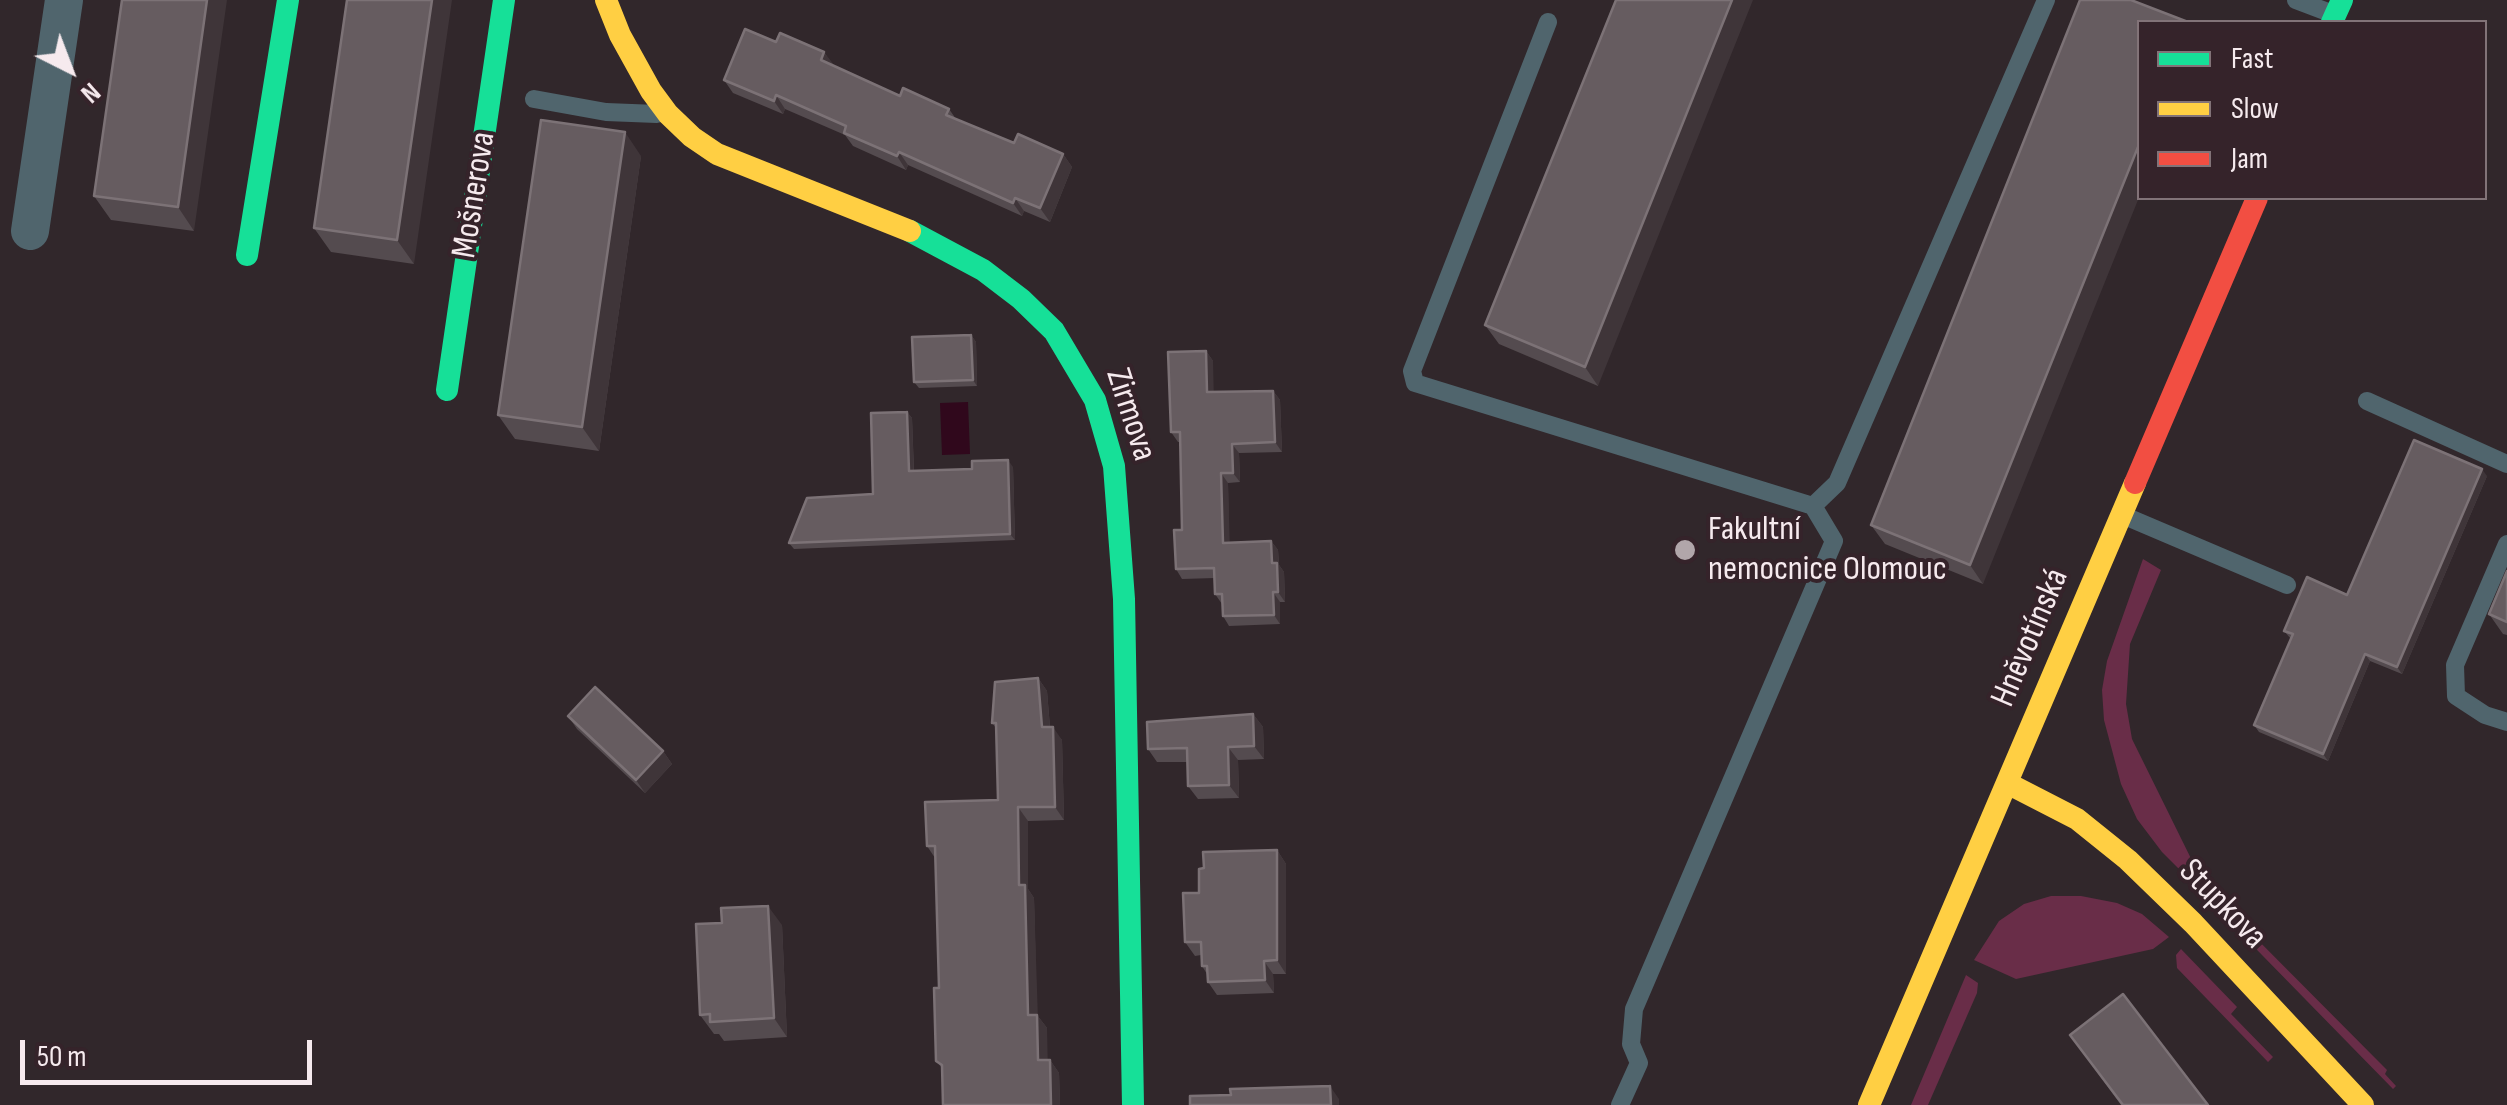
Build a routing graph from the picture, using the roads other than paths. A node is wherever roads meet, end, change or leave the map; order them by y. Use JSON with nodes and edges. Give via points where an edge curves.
{"nodes":[{"id":1,"x":64,"y":0,"type":"edge"},
{"id":2,"x":288,"y":0,"type":"edge"},
{"id":3,"x":504,"y":0,"type":"edge"},
{"id":4,"x":606,"y":0,"type":"edge"},
{"id":5,"x":2046,"y":0,"type":"edge"},
{"id":6,"x":2296,"y":0,"type":"edge"},
{"id":7,"x":2336,"y":12,"type":"edge"},
{"id":8,"x":1548,"y":22,"type":"dead end"},
{"id":9,"x":534,"y":99,"type":"dead end"},
{"id":10,"x":668,"y":114,"type":"junction"},
{"id":11,"x":2256,"y":200,"type":"edge"},
{"id":12,"x":30,"y":231,"type":"dead end"},
{"id":13,"x":247,"y":255,"type":"dead end"},
{"id":14,"x":447,"y":390,"type":"dead end"},
{"id":15,"x":2367,"y":401,"type":"dead end"},
{"id":16,"x":2507,"y":464,"type":"edge"},
{"id":17,"x":1813,"y":506,"type":"junction"},
{"id":18,"x":2122,"y":514,"type":"junction"},
{"id":19,"x":2507,"y":544,"type":"edge"},
{"id":20,"x":2287,"y":585,"type":"dead end"},
{"id":21,"x":2507,"y":722,"type":"edge"},
{"id":22,"x":2007,"y":784,"type":"junction"},
{"id":23,"x":1134,"y":1105,"type":"edge"},
{"id":24,"x":1620,"y":1105,"type":"edge"},
{"id":25,"x":1869,"y":1105,"type":"edge"},
{"id":26,"x":2363,"y":1105,"type":"edge"}],
"edges":[{"from":1,"to":12,"type":"street"},
{"from":2,"to":13,"type":"street"},
{"from":3,"to":14,"type":"street","name":"Mošnerova"},
{"from":4,"to":10,"type":"street","name":"Zirmova","via":[[639,72]]},
{"from":5,"to":17,"type":"lane","via":[[1837,483]]},
{"from":6,"to":7,"type":"lane"},
{"from":8,"to":17,"type":"lane","via":[[1412,371],[1415,383]]},
{"from":9,"to":10,"type":"lane"},
{"from":10,"to":23,"type":"street","name":"Zirmova","via":[[718,154],[909,230],[983,270],[1054,331],[1095,400],[1114,466],[1124,599]]},
{"from":11,"to":18,"type":"street","name":"Hněvotínská"},
{"from":15,"to":16,"type":"lane"},
{"from":17,"to":24,"type":"lane","via":[[1834,542],[1634,1009],[1631,1044],[1638,1063]]},
{"from":18,"to":20,"type":"lane"},
{"from":18,"to":22,"type":"street","name":"Hněvotínská"},
{"from":19,"to":21,"type":"lane","via":[[2455,665],[2456,696]]},
{"from":22,"to":25,"type":"street","name":"Hněvotínská"},
{"from":22,"to":26,"type":"street","name":"Stupkova","via":[[2077,819],[2128,860]]}]}
